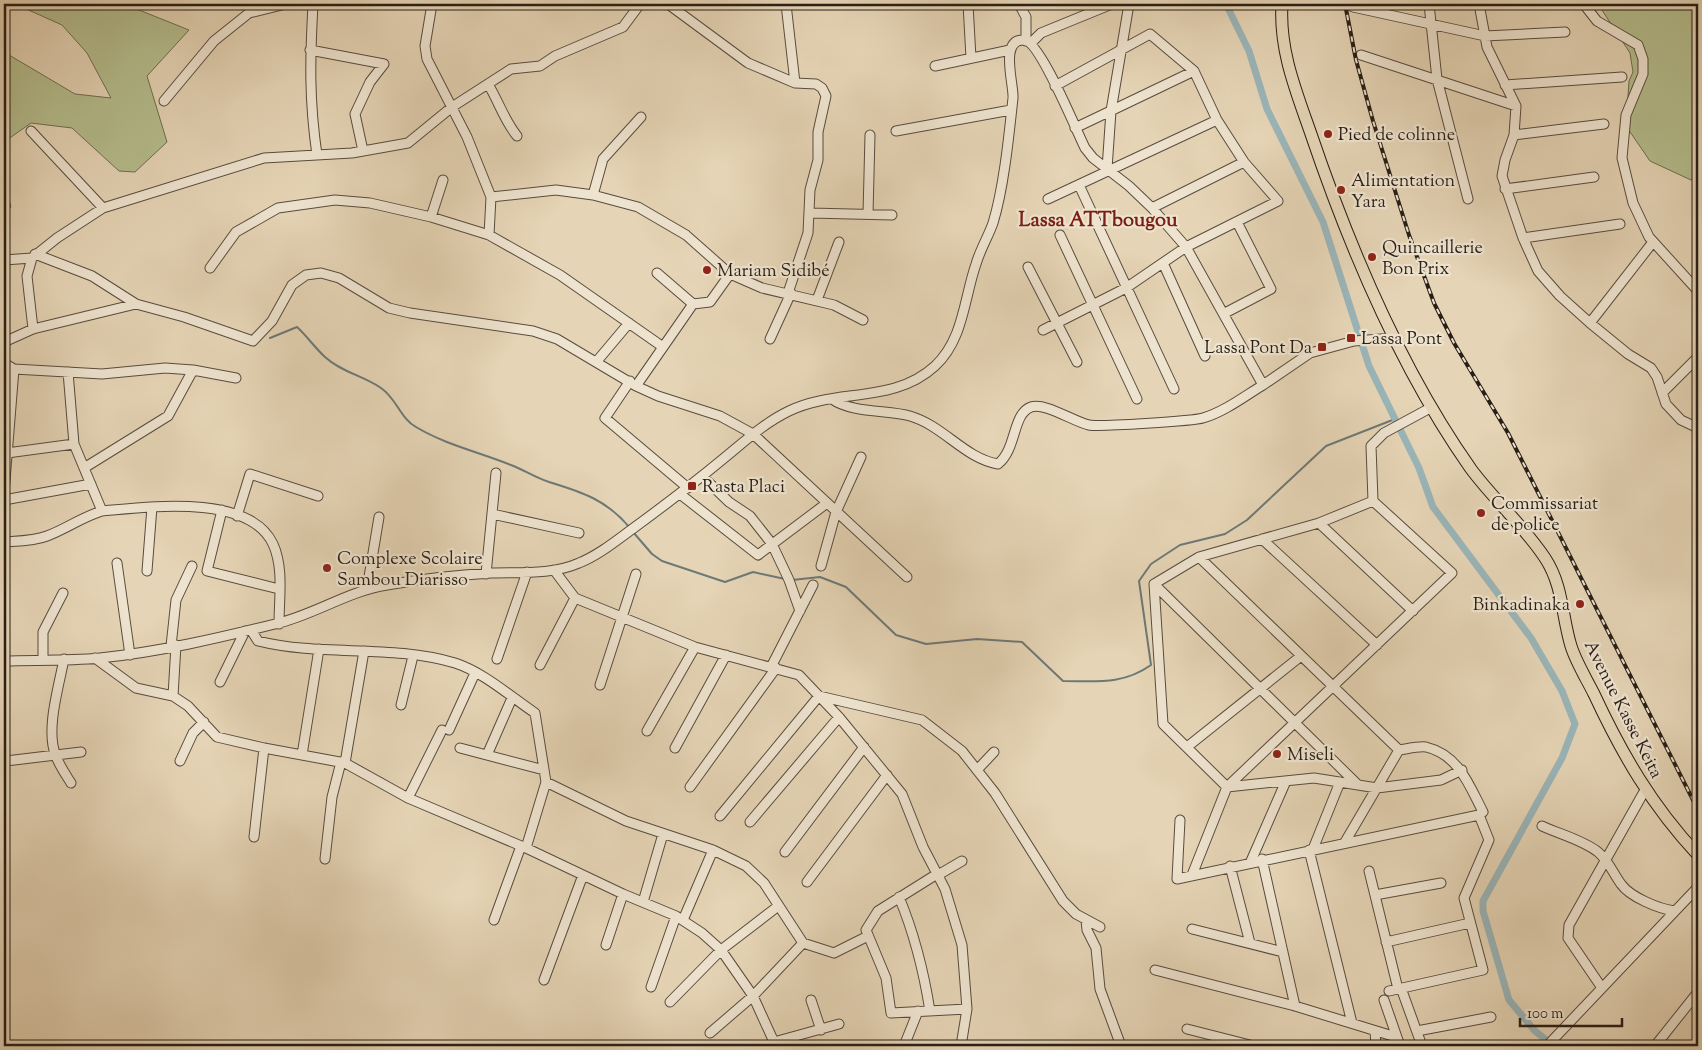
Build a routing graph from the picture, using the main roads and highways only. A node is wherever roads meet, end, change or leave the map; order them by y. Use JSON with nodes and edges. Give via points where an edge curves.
{"nodes":[{"id":1,"x":1282,"y":4,"type":"edge"},
{"id":2,"x":1698,"y":855,"type":"edge"}],
"edges":[{"from":1,"to":2,"type":"main road","name":"Avenue Kasse Keita","via":[[1281,31],[1292,78],[1333,201],[1394,338],[1432,407],[1472,469],[1546,559],[1559,588],[1571,646],[1602,712],[1645,790]]}]}
